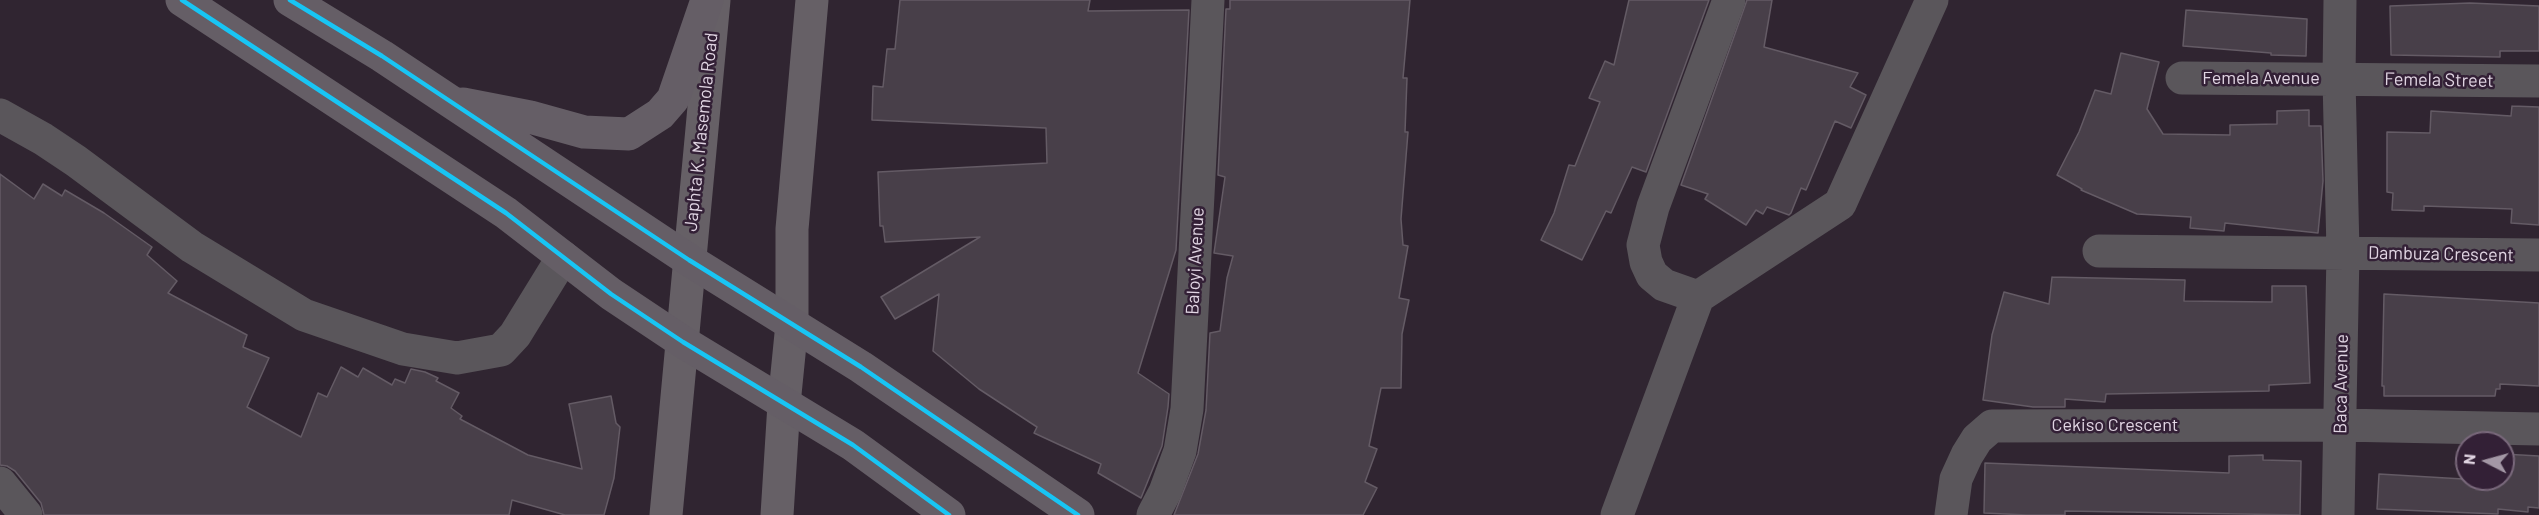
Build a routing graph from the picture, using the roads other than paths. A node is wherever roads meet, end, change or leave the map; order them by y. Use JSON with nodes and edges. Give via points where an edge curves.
{"nodes":[{"id":1,"x":182,"y":0,"type":"edge"},
{"id":2,"x":290,"y":0,"type":"edge"},
{"id":3,"x":707,"y":0,"type":"edge"},
{"id":4,"x":714,"y":0,"type":"edge"},
{"id":5,"x":812,"y":0,"type":"edge"},
{"id":6,"x":1208,"y":0,"type":"edge"},
{"id":7,"x":1728,"y":0,"type":"edge"},
{"id":8,"x":1932,"y":0,"type":"edge"},
{"id":9,"x":2340,"y":0,"type":"edge"},
{"id":10,"x":2182,"y":78,"type":"dead end"},
{"id":11,"x":2339,"y":79,"type":"junction"},
{"id":12,"x":2539,"y":81,"type":"edge"},
{"id":13,"x":449,"y":102,"type":"junction"},
{"id":14,"x":0,"y":115,"type":"edge"},
{"id":15,"x":2099,"y":252,"type":"dead end"},
{"id":16,"x":2343,"y":252,"type":"junction"},
{"id":17,"x":2539,"y":255,"type":"edge"},
{"id":18,"x":563,"y":257,"type":"junction"},
{"id":19,"x":688,"y":260,"type":"junction"},
{"id":20,"x":1698,"y":297,"type":"junction"},
{"id":21,"x":792,"y":324,"type":"junction"},
{"id":22,"x":683,"y":342,"type":"junction"},
{"id":23,"x":783,"y":404,"type":"junction"},
{"id":24,"x":2340,"y":425,"type":"junction"},
{"id":25,"x":2539,"y":429,"type":"edge"},
{"id":26,"x":0,"y":483,"type":"edge"},
{"id":27,"x":26,"y":515,"type":"edge"},
{"id":28,"x":666,"y":515,"type":"edge"},
{"id":29,"x":777,"y":515,"type":"edge"},
{"id":30,"x":949,"y":515,"type":"edge"},
{"id":31,"x":1078,"y":515,"type":"edge"},
{"id":32,"x":1153,"y":515,"type":"edge"},
{"id":33,"x":1617,"y":515,"type":"edge"},
{"id":34,"x":1951,"y":515,"type":"edge"},
{"id":35,"x":2338,"y":515,"type":"edge"}],
"edges":[{"from":1,"to":18,"type":"main road","via":[[506,213]]},
{"from":2,"to":13,"type":"main road"},
{"from":3,"to":13,"type":"main road","via":[[673,99],[660,114],[629,134],[584,132]]},
{"from":4,"to":19,"type":"main road","name":"Japhta K. Masemola Road"},
{"from":5,"to":21,"type":"main road","via":[[792,229]]},
{"from":6,"to":32,"type":"street","name":"Baloyi Avenue","via":[[1187,409],[1180,451]]},
{"from":7,"to":20,"type":"street","via":[[1653,207],[1643,245],[1652,274],[1665,285]]},
{"from":8,"to":20,"type":"street","via":[[1840,204]]},
{"from":9,"to":11,"type":"street","name":"Baca Avenue"},
{"from":10,"to":11,"type":"street","name":"Femela Avenue"},
{"from":11,"to":12,"type":"street","name":"Femela Street"},
{"from":11,"to":16,"type":"street","name":"Baca Avenue"},
{"from":13,"to":19,"type":"main road"},
{"from":14,"to":18,"type":"street","via":[[76,161],[192,247],[304,315],[403,349],[457,358],[501,350],[515,335]]},
{"from":15,"to":16,"type":"street"},
{"from":16,"to":17,"type":"street","name":"Dambuza Crescent"},
{"from":16,"to":24,"type":"street","name":"Baca Avenue"},
{"from":18,"to":22,"type":"main road"},
{"from":19,"to":21,"type":"main road"},
{"from":19,"to":22,"type":"main road","name":"Japhta K. Masemola Road"},
{"from":20,"to":33,"type":"street"},
{"from":21,"to":23,"type":"main road"},
{"from":21,"to":31,"type":"main road"},
{"from":22,"to":23,"type":"main road"},
{"from":22,"to":28,"type":"main road","name":"Japhta K. Masemola Road"},
{"from":23,"to":29,"type":"main road"},
{"from":23,"to":30,"type":"main road","via":[[853,444]]},
{"from":24,"to":25,"type":"street","name":"Cekiso Crescent"},
{"from":24,"to":34,"type":"street","name":"Cekiso Crescent","via":[[1992,426],[1967,455],[1956,479]]},
{"from":24,"to":35,"type":"street","name":"Baca Avenue"},
{"from":26,"to":27,"type":"street"}]}
